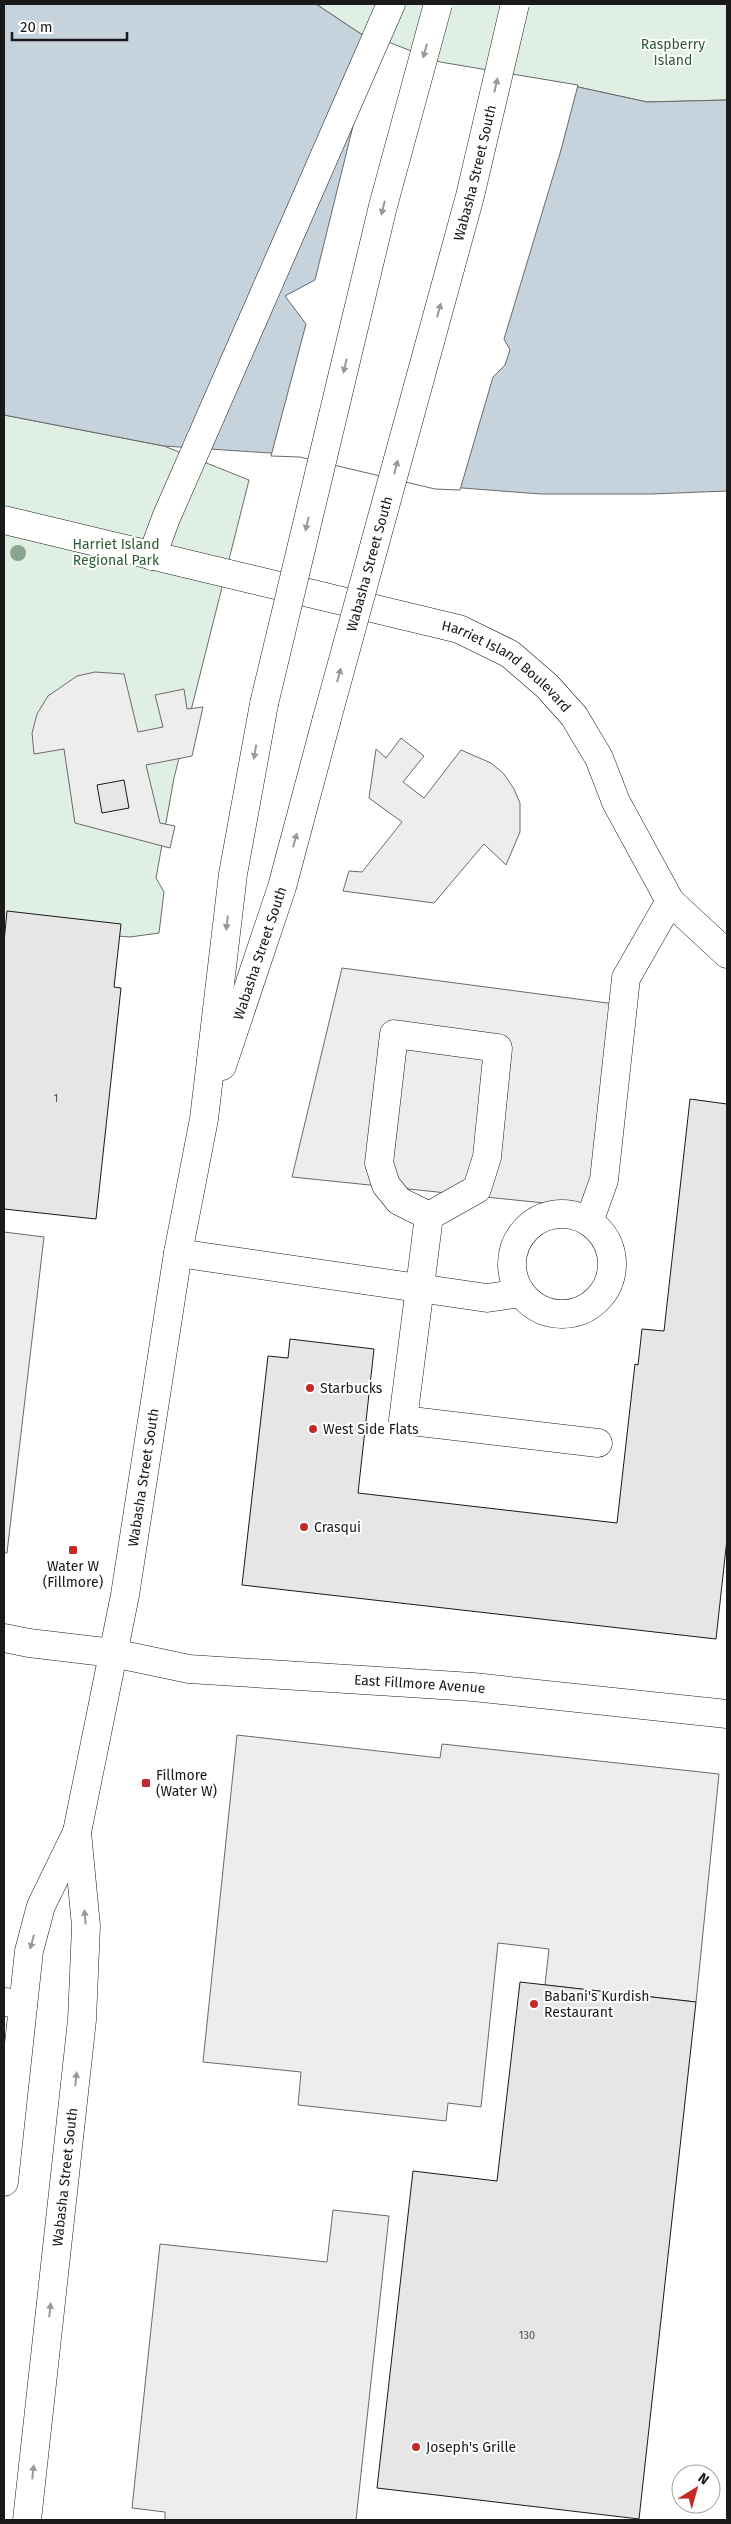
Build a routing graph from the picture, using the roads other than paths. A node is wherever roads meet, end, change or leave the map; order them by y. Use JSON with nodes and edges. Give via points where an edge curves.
{"nodes":[{"id":1,"x":438,"y":4,"type":"edge"},
{"id":2,"x":515,"y":4,"type":"edge"},
{"id":3,"x":388,"y":10,"type":"edge"},
{"id":4,"x":4,"y":520,"type":"edge"},
{"id":5,"x":152,"y":556,"type":"junction"},
{"id":6,"x":670,"y":901,"type":"junction"},
{"id":7,"x":727,"y":954,"type":"edge"},
{"id":8,"x":204,"y":1119,"type":"junction"},
{"id":9,"x":429,"y":1216,"type":"junction"},
{"id":10,"x":589,"y":1222,"type":"junction"},
{"id":11,"x":178,"y":1253,"type":"junction"},
{"id":12,"x":420,"y":1288,"type":"junction"},
{"id":13,"x":521,"y":1293,"type":"junction"},
{"id":14,"x":598,"y":1443,"type":"dead end"},
{"id":15,"x":4,"y":1638,"type":"edge"},
{"id":16,"x":113,"y":1653,"type":"junction"},
{"id":17,"x":727,"y":1714,"type":"edge"},
{"id":18,"x":76,"y":1832,"type":"junction"},
{"id":19,"x":14,"y":2003,"type":"edge"},
{"id":20,"x":4,"y":2182,"type":"edge"},
{"id":21,"x":27,"y":2520,"type":"edge"}],
"edges":[{"from":1,"to":8,"type":"main road","name":"Wabasha Street South","one_way":true,"bridge":true,"via":[[383,206],[264,704],[233,874]]},
{"from":8,"to":2,"type":"main road","name":"Wabasha Street South","one_way":true,"bridge":true,"via":[[282,887],[470,196]]},
{"from":3,"to":5,"type":"main road"},
{"from":4,"to":5,"type":"main road","name":"Harriet Island Boulevard"},
{"from":5,"to":6,"type":"main road","name":"Harriet Island Boulevard","via":[[458,628],[510,654],[547,686],[574,716],[599,758],[616,802]]},
{"from":6,"to":7,"type":"main road","name":"Harriet Island Boulevard"},
{"from":6,"to":10,"type":"main road","via":[[626,978],[604,1180]]},
{"from":8,"to":11,"type":"main road","name":"Wabasha Street South"},
{"from":9,"to":9,"type":"main road","via":[[399,1201],[386,1185],[379,1163],[394,1034],[498,1048],[487,1157],[477,1189]]},
{"from":9,"to":12,"type":"main road"},
{"from":10,"to":13,"type":"main road","via":[[573,1215],[556,1214],[539,1219],[525,1230],[516,1244],[512,1260],[514,1278]]},
{"from":10,"to":13,"type":"main road","via":[[601,1232],[609,1246],[612,1262],[610,1278],[598,1298],[579,1311],[563,1314],[547,1312]]},
{"from":11,"to":12,"type":"main road"},
{"from":11,"to":16,"type":"main road","name":"Wabasha Street South","via":[[125,1595]]},
{"from":12,"to":13,"type":"main road","via":[[487,1298]]},
{"from":12,"to":14,"type":"main road","via":[[403,1420]]},
{"from":15,"to":16,"type":"main road","name":"East Fillmore Avenue"},
{"from":16,"to":17,"type":"main road","name":"East Fillmore Avenue","via":[[189,1669],[472,1687]]},
{"from":16,"to":18,"type":"main road","name":"Wabasha Street South"},
{"from":18,"to":19,"type":"main road","name":"Wabasha Street South","one_way":true,"via":[[41,1906]]},
{"from":21,"to":18,"type":"main road","name":"Wabasha Street South","one_way":true,"via":[[82,2020],[86,1926]]},
{"from":19,"to":20,"type":"main road","name":"Wabasha Street South"}]}
